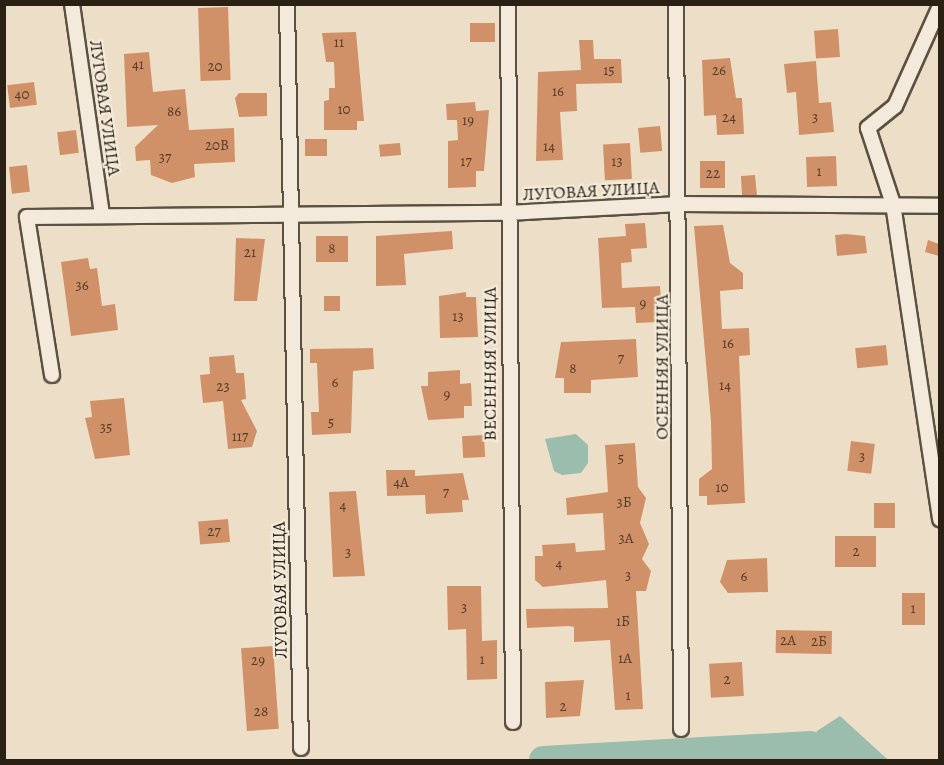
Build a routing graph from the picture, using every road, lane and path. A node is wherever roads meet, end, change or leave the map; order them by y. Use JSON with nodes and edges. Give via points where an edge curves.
{"nodes":[{"id":1,"x":72,"y":4,"type":"edge"},
{"id":2,"x":287,"y":4,"type":"edge"},
{"id":3,"x":508,"y":4,"type":"edge"},
{"id":4,"x":676,"y":4,"type":"edge"},
{"id":5,"x":939,"y":6,"type":"edge"},
{"id":6,"x":680,"y":204,"type":"junction"},
{"id":7,"x":893,"y":204,"type":"junction"},
{"id":8,"x":939,"y":206,"type":"edge"},
{"id":9,"x":507,"y":213,"type":"junction"},
{"id":10,"x":102,"y":216,"type":"junction"},
{"id":11,"x":291,"y":216,"type":"junction"},
{"id":12,"x":52,"y":375,"type":"dead end"},
{"id":13,"x":939,"y":520,"type":"edge"},
{"id":14,"x":513,"y":722,"type":"dead end"},
{"id":15,"x":681,"y":729,"type":"dead end"},
{"id":16,"x":301,"y":748,"type":"dead end"}],
"edges":[{"from":1,"to":10,"type":"street","name":"ЛУГОВАЯ УЛИЦА"},
{"from":2,"to":11,"type":"street","name":"ЛУГОВАЯ УЛИЦА"},
{"from":3,"to":9,"type":"street","name":"ВЕСЕННЯЯ УЛИЦА"},
{"from":4,"to":6,"type":"street","name":"ОСЕННЯЯ УЛИЦА"},
{"from":5,"to":7,"type":"street","via":[[895,106],[868,128]]},
{"from":6,"to":7,"type":"street","name":"ЛУГОВАЯ УЛИЦА"},
{"from":6,"to":9,"type":"street","name":"ЛУГОВАЯ УЛИЦА"},
{"from":6,"to":15,"type":"street","name":"ОСЕННЯЯ УЛИЦА"},
{"from":7,"to":8,"type":"street","name":"ЛУГОВАЯ УЛИЦА"},
{"from":7,"to":13,"type":"street"},
{"from":9,"to":11,"type":"street","name":"ЛУГОВАЯ УЛИЦА"},
{"from":9,"to":14,"type":"street","name":"ВЕСЕННЯЯ УЛИЦА"},
{"from":10,"to":11,"type":"street","name":"ЛУГОВАЯ УЛИЦА"},
{"from":10,"to":12,"type":"street","name":"ЛУГОВАЯ УЛИЦА","via":[[27,218]]},
{"from":11,"to":16,"type":"street","name":"ЛУГОВАЯ УЛИЦА"}]}
